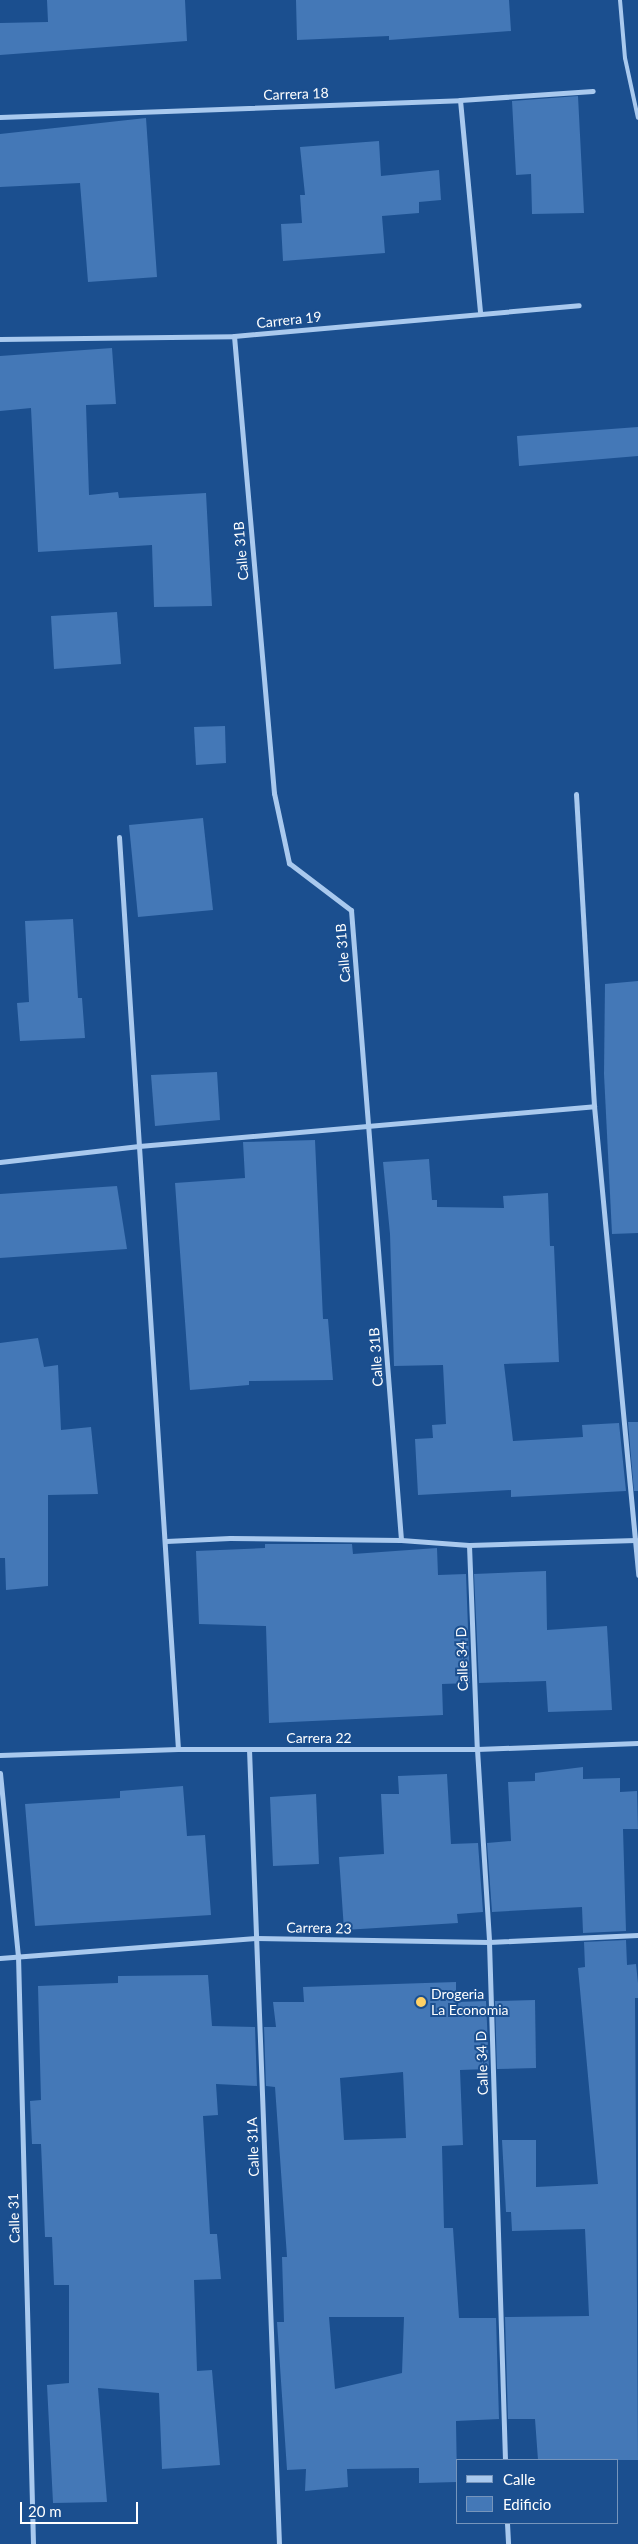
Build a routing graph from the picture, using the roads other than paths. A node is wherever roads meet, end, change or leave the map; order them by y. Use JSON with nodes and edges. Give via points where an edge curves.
{"nodes":[{"id":1,"x":620,"y":0,"type":"edge"},
{"id":2,"x":593,"y":91,"type":"dead end"},
{"id":3,"x":460,"y":100,"type":"junction"},
{"id":4,"x":0,"y":117,"type":"edge"},
{"id":5,"x":638,"y":118,"type":"edge"},
{"id":6,"x":579,"y":305,"type":"dead end"},
{"id":7,"x":480,"y":312,"type":"junction"},
{"id":8,"x":234,"y":336,"type":"junction"},
{"id":9,"x":0,"y":339,"type":"edge"},
{"id":10,"x":576,"y":794,"type":"dead end"},
{"id":11,"x":119,"y":837,"type":"dead end"},
{"id":12,"x":594,"y":1106,"type":"junction"},
{"id":13,"x":369,"y":1125,"type":"junction"},
{"id":14,"x":139,"y":1146,"type":"junction"},
{"id":15,"x":0,"y":1162,"type":"edge"},
{"id":16,"x":401,"y":1540,"type":"junction"},
{"id":17,"x":636,"y":1540,"type":"junction"},
{"id":18,"x":166,"y":1541,"type":"junction"},
{"id":19,"x":469,"y":1545,"type":"junction"},
{"id":20,"x":638,"y":1575,"type":"edge"},
{"id":21,"x":638,"y":1743,"type":"edge"},
{"id":22,"x":178,"y":1749,"type":"junction"},
{"id":23,"x":249,"y":1749,"type":"junction"},
{"id":24,"x":477,"y":1749,"type":"junction"},
{"id":25,"x":0,"y":1755,"type":"edge"},
{"id":26,"x":0,"y":1773,"type":"edge"},
{"id":27,"x":638,"y":1935,"type":"edge"},
{"id":28,"x":256,"y":1938,"type":"junction"},
{"id":29,"x":489,"y":1942,"type":"junction"},
{"id":30,"x":18,"y":1955,"type":"junction"},
{"id":31,"x":0,"y":1958,"type":"edge"},
{"id":32,"x":505,"y":2459,"type":"edge"},
{"id":33,"x":507,"y":2524,"type":"edge"},
{"id":34,"x":34,"y":2544,"type":"edge"},
{"id":35,"x":279,"y":2544,"type":"edge"},
{"id":36,"x":508,"y":2544,"type":"edge"}],
"edges":[{"from":1,"to":5,"type":"lane","via":[[625,58]]},
{"from":2,"to":3,"type":"street","name":"Carrera 18"},
{"from":3,"to":4,"type":"street","name":"Carrera 18"},
{"from":3,"to":7,"type":"street"},
{"from":6,"to":7,"type":"street","name":"Carrera 19"},
{"from":7,"to":8,"type":"street","name":"Carrera 19"},
{"from":8,"to":9,"type":"street","name":"Carrera 19"},
{"from":8,"to":13,"type":"street","name":"Calle 31B","via":[[274,793],[289,863],[351,910]]},
{"from":10,"to":12,"type":"street"},
{"from":11,"to":14,"type":"street"},
{"from":12,"to":13,"type":"street"},
{"from":12,"to":17,"type":"street"},
{"from":13,"to":14,"type":"street"},
{"from":13,"to":16,"type":"street","name":"Calle 31B"},
{"from":14,"to":15,"type":"street"},
{"from":14,"to":18,"type":"street"},
{"from":16,"to":18,"type":"street","via":[[230,1538]]},
{"from":16,"to":19,"type":"street"},
{"from":17,"to":19,"type":"street"},
{"from":17,"to":20,"type":"street"},
{"from":18,"to":22,"type":"street"},
{"from":19,"to":24,"type":"street","name":"Calle 34 D"},
{"from":21,"to":24,"type":"street","name":"Carrera 22"},
{"from":22,"to":23,"type":"street","name":"Carrera 22"},
{"from":22,"to":25,"type":"street","name":"Carrera 22"},
{"from":23,"to":24,"type":"street","name":"Carrera 22"},
{"from":23,"to":28,"type":"street","name":"Calle 31A"},
{"from":24,"to":29,"type":"street","name":"Calle 34 D"},
{"from":26,"to":30,"type":"street","name":"Calle 31"},
{"from":27,"to":29,"type":"street","name":"Carrera 23"},
{"from":28,"to":29,"type":"street","name":"Carrera 23"},
{"from":28,"to":30,"type":"street","name":"Carrera 23"},
{"from":28,"to":35,"type":"street","name":"Calle 31A"},
{"from":29,"to":32,"type":"street","name":"Calle 34 D"},
{"from":30,"to":31,"type":"street","name":"Carrera 23"},
{"from":30,"to":34,"type":"street","name":"Calle 31"},
{"from":33,"to":36,"type":"street"}]}
